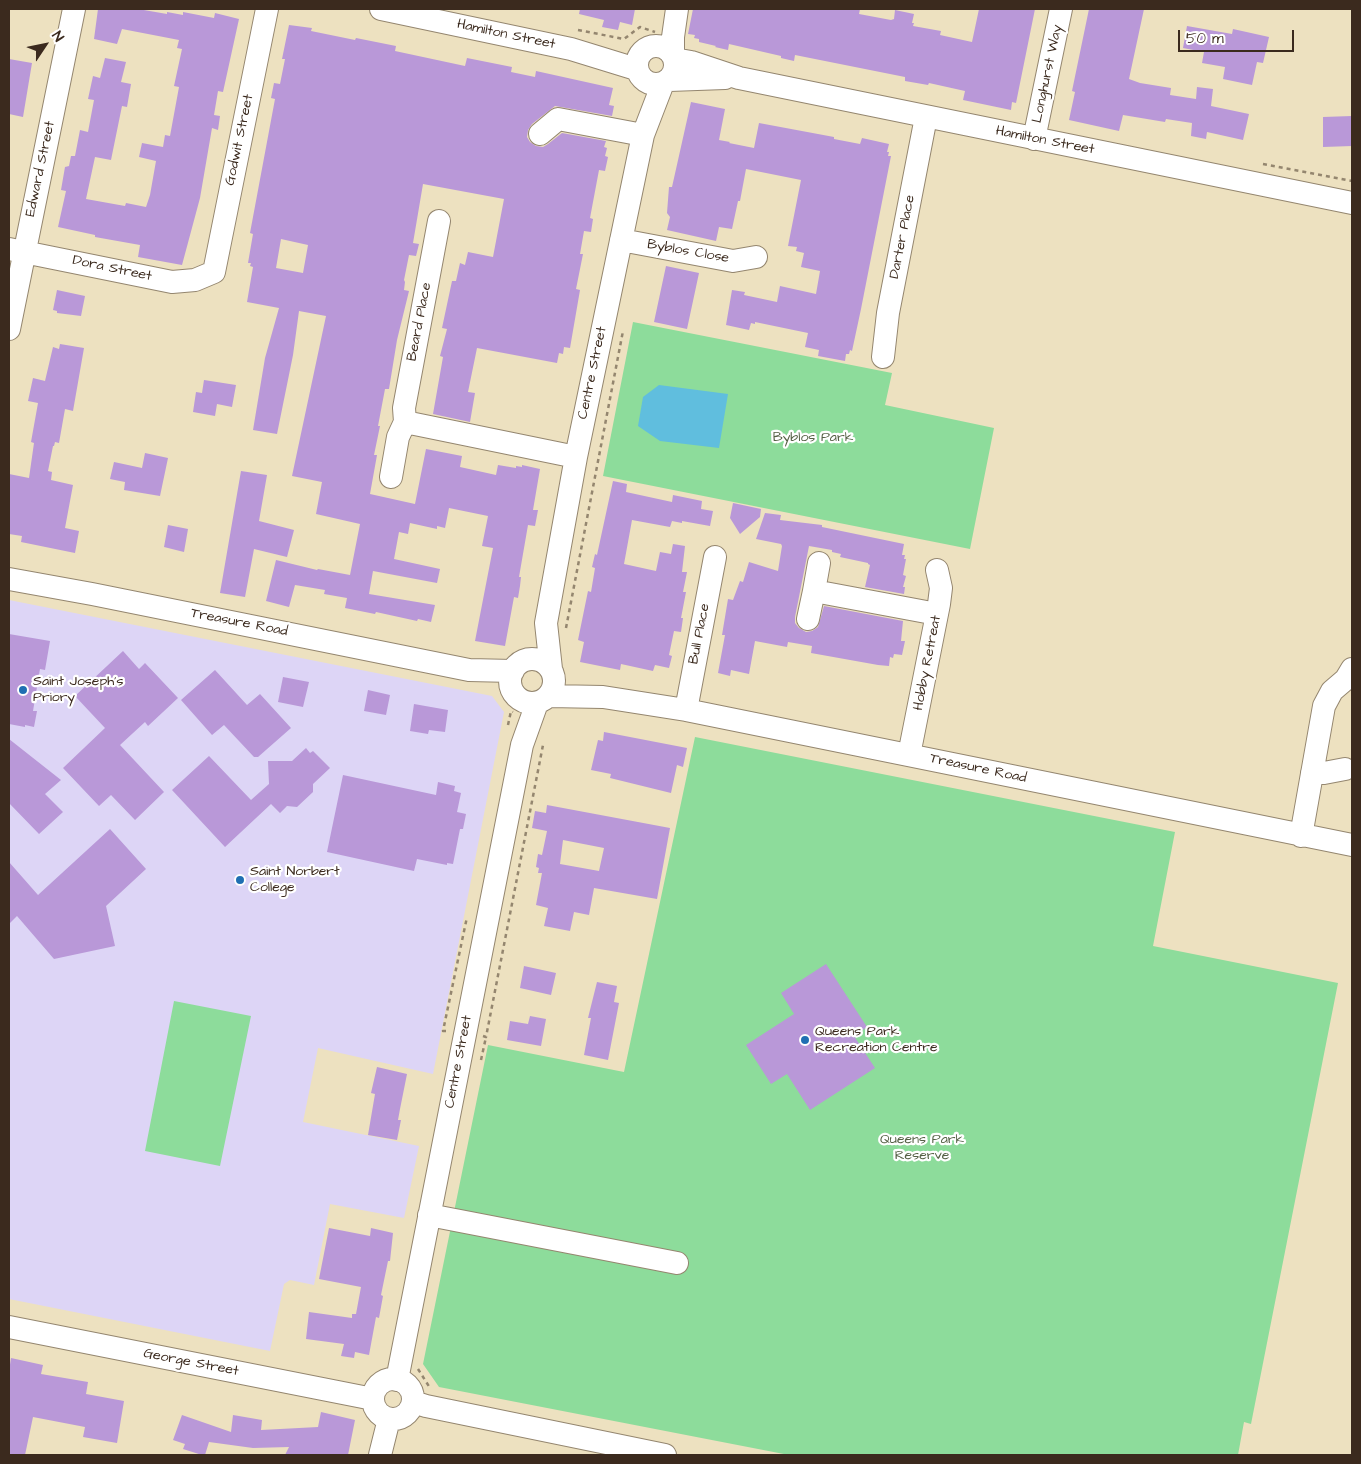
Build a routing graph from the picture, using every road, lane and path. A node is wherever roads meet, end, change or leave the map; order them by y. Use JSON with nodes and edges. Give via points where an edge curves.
{"nodes":[{"id":1,"x":74,"y":9,"type":"edge"},
{"id":2,"x":267,"y":9,"type":"edge"},
{"id":3,"x":381,"y":9,"type":"edge"},
{"id":4,"x":665,"y":9,"type":"edge"},
{"id":5,"x":678,"y":9,"type":"edge"},
{"id":6,"x":1061,"y":9,"type":"edge"},
{"id":7,"x":426,"y":13,"type":"edge"},
{"id":8,"x":574,"y":39,"type":"junction"},
{"id":9,"x":656,"y":62,"type":"junction"},
{"id":10,"x":926,"y":117,"type":"junction"},
{"id":11,"x":645,"y":130,"type":"junction"},
{"id":12,"x":540,"y":134,"type":"dead end"},
{"id":13,"x":1034,"y":139,"type":"junction"},
{"id":14,"x":1254,"y":162,"type":"dead end"},
{"id":15,"x":1352,"y":181,"type":"edge"},
{"id":16,"x":1352,"y":203,"type":"edge"},
{"id":17,"x":440,"y":221,"type":"dead end"},
{"id":18,"x":621,"y":240,"type":"junction"},
{"id":19,"x":16,"y":250,"type":"edge"},
{"id":20,"x":756,"y":257,"type":"dead end"},
{"id":21,"x":214,"y":272,"type":"joint"},
{"id":22,"x":9,"y":329,"type":"edge"},
{"id":23,"x":623,"y":331,"type":"dead end"},
{"id":24,"x":883,"y":357,"type":"dead end"},
{"id":25,"x":405,"y":422,"type":"junction"},
{"id":26,"x":576,"y":457,"type":"junction"},
{"id":27,"x":391,"y":478,"type":"dead end"},
{"id":28,"x":715,"y":557,"type":"dead end"},
{"id":29,"x":819,"y":562,"type":"dead end"},
{"id":30,"x":938,"y":570,"type":"dead end"},
{"id":31,"x":9,"y":578,"type":"edge"},
{"id":32,"x":814,"y":591,"type":"junction"},
{"id":33,"x":937,"y":614,"type":"junction"},
{"id":34,"x":808,"y":619,"type":"dead end"},
{"id":35,"x":556,"y":627,"type":"junction"},
{"id":36,"x":1352,"y":669,"type":"edge"},
{"id":37,"x":533,"y":683,"type":"junction"},
{"id":38,"x":686,"y":710,"type":"junction"},
{"id":39,"x":909,"y":755,"type":"junction"},
{"id":40,"x":1345,"y":769,"type":"dead end"},
{"id":41,"x":1312,"y":773,"type":"junction"},
{"id":42,"x":1301,"y":836,"type":"junction"},
{"id":43,"x":1352,"y":845,"type":"edge"},
{"id":44,"x":429,"y":1215,"type":"junction"},
{"id":45,"x":677,"y":1262,"type":"dead end"},
{"id":46,"x":9,"y":1327,"type":"edge"},
{"id":47,"x":397,"y":1380,"type":"junction"},
{"id":48,"x":373,"y":1399,"type":"junction"},
{"id":49,"x":413,"y":1402,"type":"junction"},
{"id":50,"x":389,"y":1419,"type":"junction"},
{"id":51,"x":380,"y":1455,"type":"edge"},
{"id":52,"x":665,"y":1455,"type":"edge"}],
"edges":[{"from":1,"to":19,"type":"street","name":"Edward Street"},
{"from":2,"to":21,"type":"street","name":"Godwit Street"},
{"from":3,"to":7,"type":"street","name":"Hamilton Street"},
{"from":4,"to":9,"type":"street","name":"Centre Street"},
{"from":5,"to":9,"type":"street","name":"Centre Street","via":[[673,37]]},
{"from":6,"to":13,"type":"street","name":"Longhurst Way"},
{"from":7,"to":8,"type":"street","name":"Hamilton Street"},
{"from":8,"to":9,"type":"street","name":"Hamilton Street"},
{"from":8,"to":9,"type":"path","via":[[624,39],[640,27]]},
{"from":9,"to":10,"type":"street","name":"Hamilton Street","via":[[691,62],[739,78]]},
{"from":9,"to":11,"type":"street","name":"Centre Street"},
{"from":10,"to":13,"type":"street","name":"Hamilton Street"},
{"from":10,"to":24,"type":"street","name":"Darter Place","via":[[888,313]]},
{"from":11,"to":12,"type":"street","via":[[558,119]]},
{"from":11,"to":18,"type":"street","name":"Centre Street"},
{"from":13,"to":16,"type":"street","name":"Hamilton Street"},
{"from":14,"to":15,"type":"path"},
{"from":17,"to":25,"type":"street","name":"Beard Place","via":[[404,408]]},
{"from":18,"to":20,"type":"street","name":"Byblos Close","via":[[733,261]]},
{"from":18,"to":26,"type":"street","name":"Centre Street"},
{"from":19,"to":21,"type":"street","name":"Dora Street","via":[[172,282],[195,280]]},
{"from":19,"to":22,"type":"street","name":"Edward Street"},
{"from":23,"to":35,"type":"path"},
{"from":25,"to":26,"type":"street"},
{"from":25,"to":27,"type":"street","name":"Beard Place","via":[[398,437]]},
{"from":26,"to":35,"type":"street","name":"Centre Street"},
{"from":28,"to":38,"type":"street","name":"Bull Place"},
{"from":29,"to":32,"type":"street"},
{"from":30,"to":33,"type":"street","name":"Hobby Retreat","via":[[941,588]]},
{"from":31,"to":37,"type":"street","name":"Treasure Road"},
{"from":32,"to":33,"type":"street"},
{"from":32,"to":34,"type":"street"},
{"from":33,"to":39,"type":"street","name":"Hobby Retreat"},
{"from":35,"to":37,"type":"street","name":"Centre Street"},
{"from":36,"to":41,"type":"street","via":[[1327,698]]},
{"from":37,"to":38,"type":"street","name":"Treasure Road"},
{"from":37,"to":44,"type":"street","name":"Centre Street"},
{"from":38,"to":39,"type":"street","name":"Treasure Road"},
{"from":39,"to":42,"type":"street","name":"Treasure Road"},
{"from":40,"to":41,"type":"street"},
{"from":41,"to":42,"type":"street"},
{"from":42,"to":43,"type":"street","name":"Treasure Road"},
{"from":44,"to":45,"type":"street"},
{"from":44,"to":47,"type":"street","name":"Centre Street"},
{"from":46,"to":48,"type":"street","name":"George Street"},
{"from":47,"to":48,"type":"street","via":[[380,1384]]},
{"from":47,"to":49,"type":"street","via":[[408,1386]]},
{"from":48,"to":50,"type":"street","via":[[377,1412]]},
{"from":49,"to":50,"type":"street","via":[[407,1414]]},
{"from":49,"to":52,"type":"street"},
{"from":50,"to":51,"type":"street"}]}
